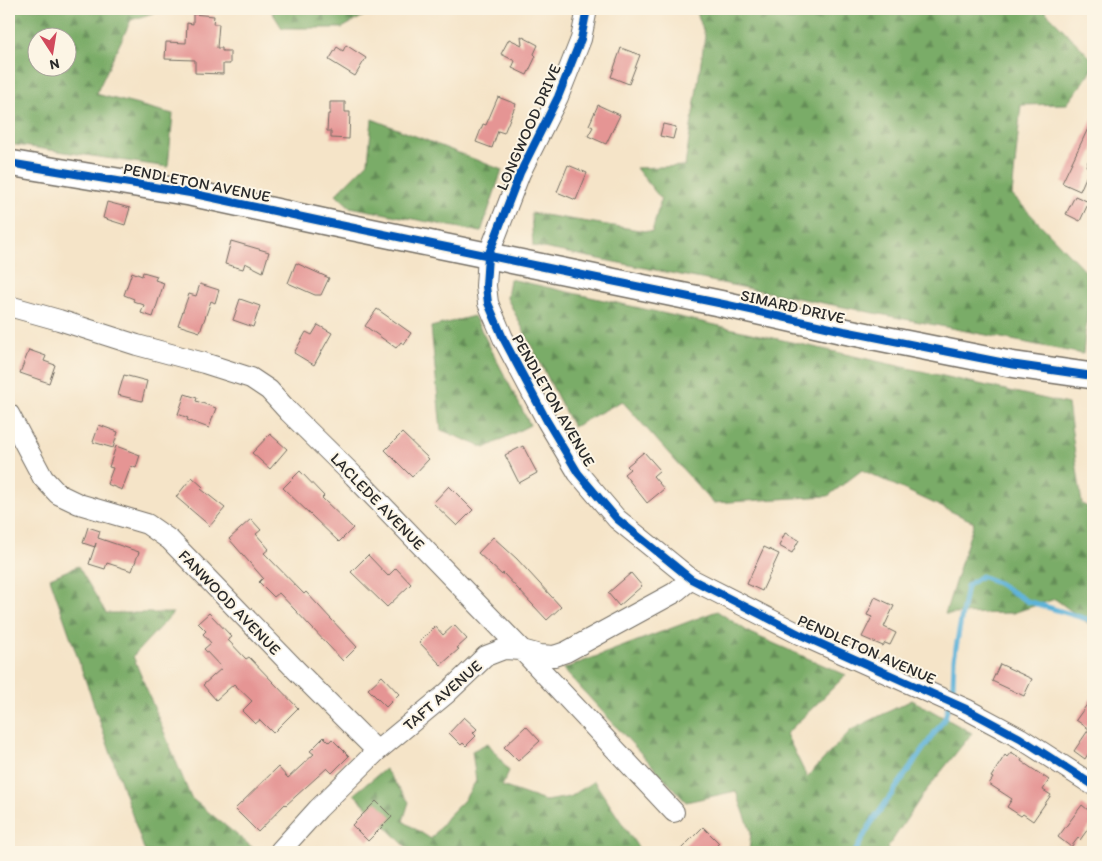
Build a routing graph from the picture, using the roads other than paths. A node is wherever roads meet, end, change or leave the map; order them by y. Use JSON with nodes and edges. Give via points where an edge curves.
{"nodes":[{"id":1,"x":587,"y":9,"type":"edge"},
{"id":2,"x":9,"y":163,"type":"edge"},
{"id":3,"x":488,"y":256,"type":"junction"},
{"id":4,"x":9,"y":306,"type":"edge"},
{"id":5,"x":1093,"y":376,"type":"edge"},
{"id":6,"x":9,"y":414,"type":"edge"},
{"id":7,"x":691,"y":579,"type":"junction"},
{"id":8,"x":522,"y":650,"type":"junction"},
{"id":9,"x":377,"y":752,"type":"junction"},
{"id":10,"x":1093,"y":785,"type":"edge"},
{"id":11,"x":674,"y":812,"type":"dead end"},
{"id":12,"x":280,"y":851,"type":"edge"}],
"edges":[{"from":1,"to":3,"type":"street","name":"LONGWOOD DRIVE","via":[[581,39],[558,97],[520,173]]},
{"from":2,"to":3,"type":"street","name":"PENDLETON AVENUE","via":[[190,193]]},
{"from":3,"to":5,"type":"street","name":"SIMARD DRIVE","via":[[1010,364]]},
{"from":3,"to":7,"type":"street","name":"PENDLETON AVENUE","via":[[488,303],[503,338],[578,473],[617,519]]},
{"from":4,"to":8,"type":"street","name":"LACLEDE AVENUE","via":[[251,378],[270,390]]},
{"from":6,"to":9,"type":"street","name":"FANWOOD AVENUE","via":[[43,478],[58,494],[79,504],[147,524],[170,540]]},
{"from":7,"to":8,"type":"street","name":"TAFT AVENUE","via":[[674,593],[566,652],[554,656]]},
{"from":7,"to":10,"type":"street","name":"PENDLETON AVENUE","via":[[801,635],[966,709],[1020,738]]},
{"from":8,"to":9,"type":"street","name":"TAFT AVENUE","via":[[504,649],[486,656]]},
{"from":8,"to":11,"type":"street","name":"LACLEDE AVENUE"},
{"from":9,"to":12,"type":"street","name":"TAFT AVENUE"}]}
